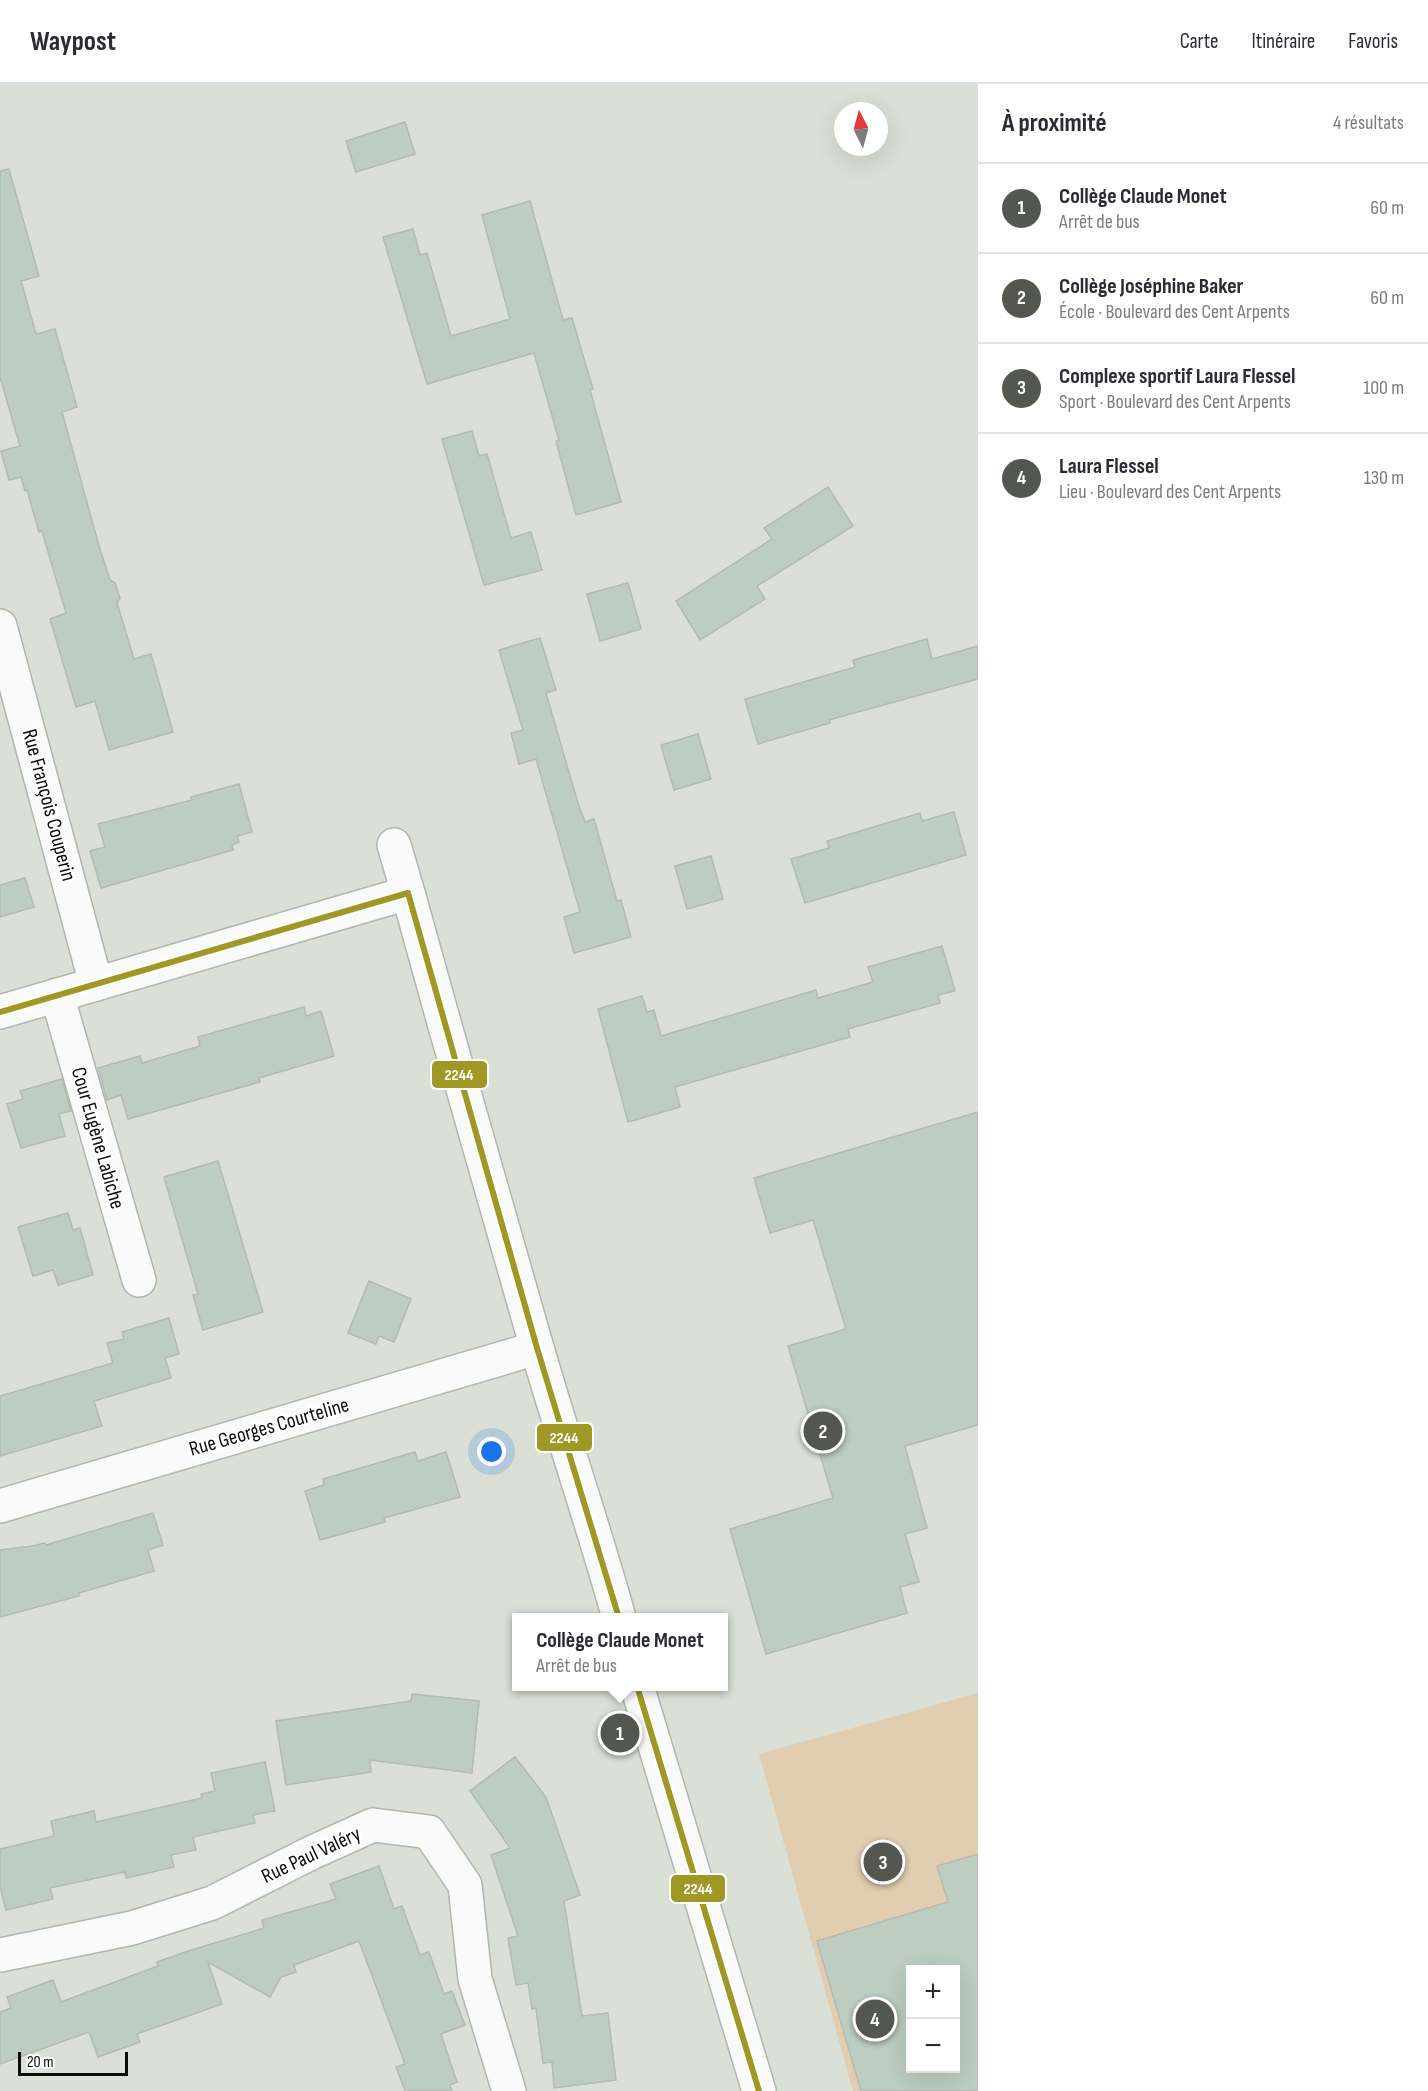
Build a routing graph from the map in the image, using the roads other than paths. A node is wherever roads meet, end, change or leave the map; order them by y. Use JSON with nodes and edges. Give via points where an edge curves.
{"nodes":[{"id":1,"x":0,"y":626,"type":"edge"},
{"id":2,"x":394,"y":845,"type":"dead end"},
{"id":3,"x":408,"y":893,"type":"junction"},
{"id":4,"x":96,"y":984,"type":"junction"},
{"id":5,"x":57,"y":995,"type":"junction"},
{"id":6,"x":0,"y":1012,"type":"edge"},
{"id":7,"x":139,"y":1280,"type":"dead end"},
{"id":8,"x":537,"y":1348,"type":"junction"},
{"id":9,"x":0,"y":1506,"type":"edge"},
{"id":10,"x":618,"y":1613,"type":"edge"},
{"id":11,"x":639,"y":1691,"type":"edge"},
{"id":12,"x":0,"y":1955,"type":"edge"},
{"id":13,"x":509,"y":2091,"type":"edge"},
{"id":14,"x":759,"y":2091,"type":"edge"}],
"edges":[{"from":1,"to":4,"type":"street","name":"Rue François Couperin"},
{"from":2,"to":3,"type":"street"},
{"from":3,"to":4,"type":"street"},
{"from":3,"to":8,"type":"street"},
{"from":4,"to":5,"type":"street"},
{"from":5,"to":6,"type":"street"},
{"from":5,"to":7,"type":"street","name":"Cour Eugène Labiche"},
{"from":8,"to":9,"type":"street","name":"Rue Georges Courteline"},
{"from":8,"to":10,"type":"street"},
{"from":11,"to":14,"type":"street"},
{"from":12,"to":13,"type":"street","name":"Rue Paul Valéry","via":[[132,1928],[212,1903],[373,1826],[429,1832],[465,1885],[475,1978]]}]}
